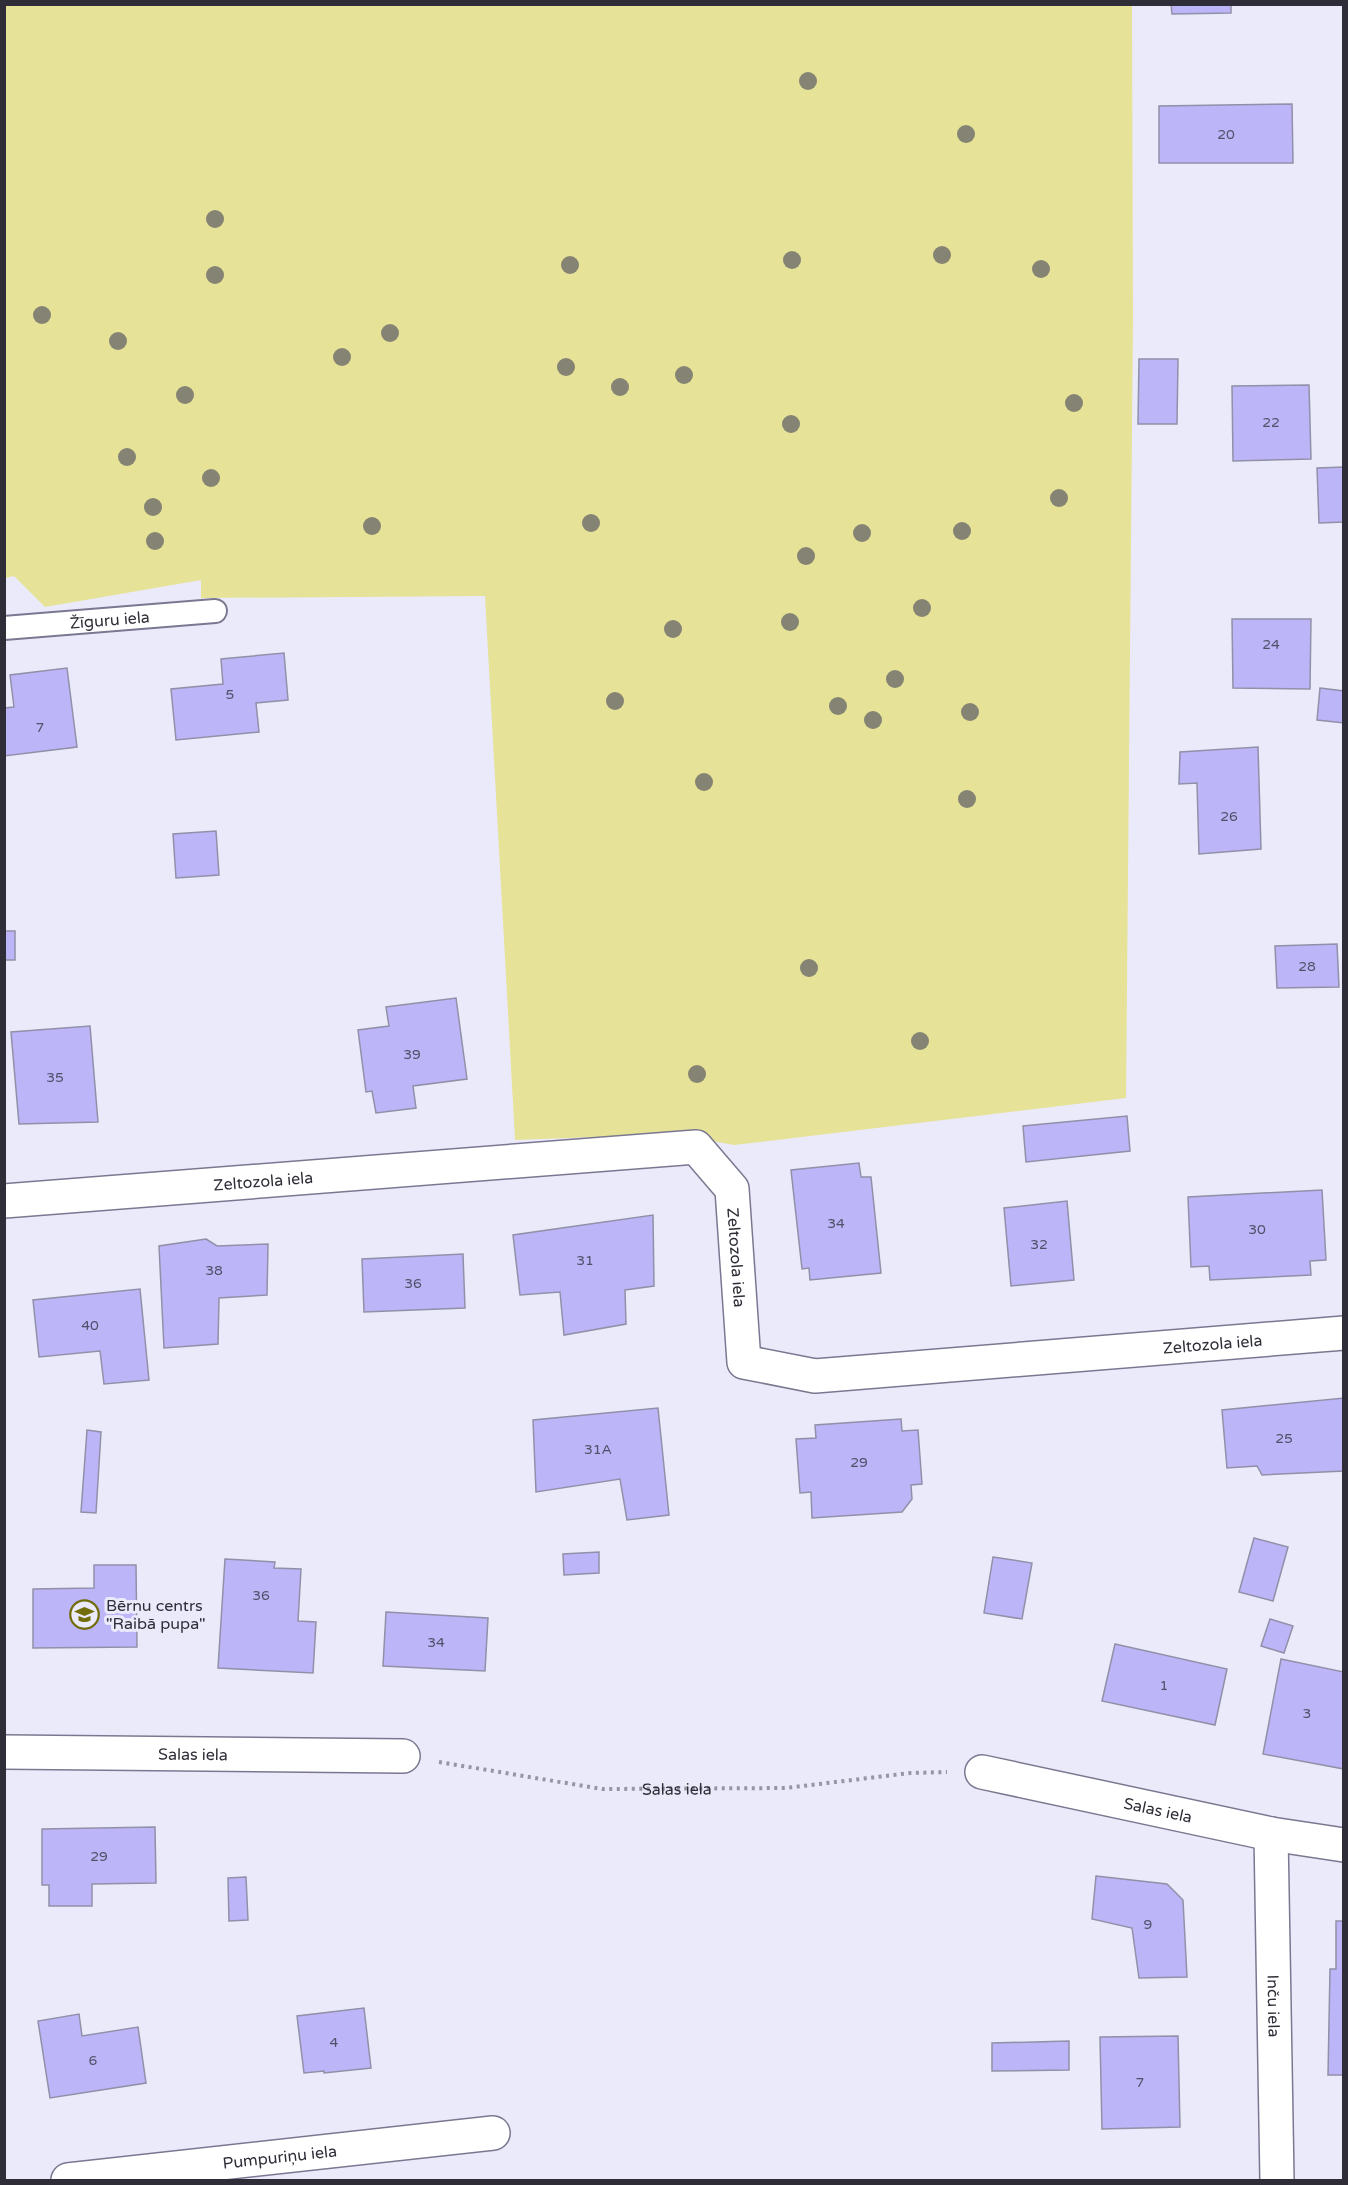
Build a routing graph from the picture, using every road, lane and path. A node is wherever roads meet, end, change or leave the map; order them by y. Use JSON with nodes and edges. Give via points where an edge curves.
{"nodes":[{"id":1,"x":215,"y":611,"type":"dead end"},
{"id":2,"x":4,"y":628,"type":"edge"},
{"id":3,"x":4,"y":1201,"type":"edge"},
{"id":4,"x":1344,"y":1332,"type":"edge"},
{"id":5,"x":4,"y":1752,"type":"edge"},
{"id":6,"x":403,"y":1756,"type":"joint"},
{"id":7,"x":982,"y":1772,"type":"joint"},
{"id":8,"x":1271,"y":1834,"type":"junction"},
{"id":9,"x":1344,"y":1845,"type":"edge"},
{"id":10,"x":493,"y":2133,"type":"dead end"},
{"id":11,"x":68,"y":2181,"type":"edge"},
{"id":12,"x":1277,"y":2181,"type":"edge"}],
"edges":[{"from":1,"to":2,"type":"lane","name":"Žīguru iela"},
{"from":3,"to":4,"type":"street","name":"Zeltozola iela","via":[[696,1147],[732,1189],[744,1362],[815,1376]]},
{"from":5,"to":6,"type":"street","name":"Salas iela"},
{"from":6,"to":7,"type":"path","name":"Salas iela","via":[[602,1789],[786,1788],[910,1773]]},
{"from":7,"to":8,"type":"street","name":"Salas iela"},
{"from":8,"to":9,"type":"street","name":"Salas iela"},
{"from":8,"to":12,"type":"street","name":"Inču iela"},
{"from":10,"to":11,"type":"street","name":"Pumpuriņu iela"}]}
